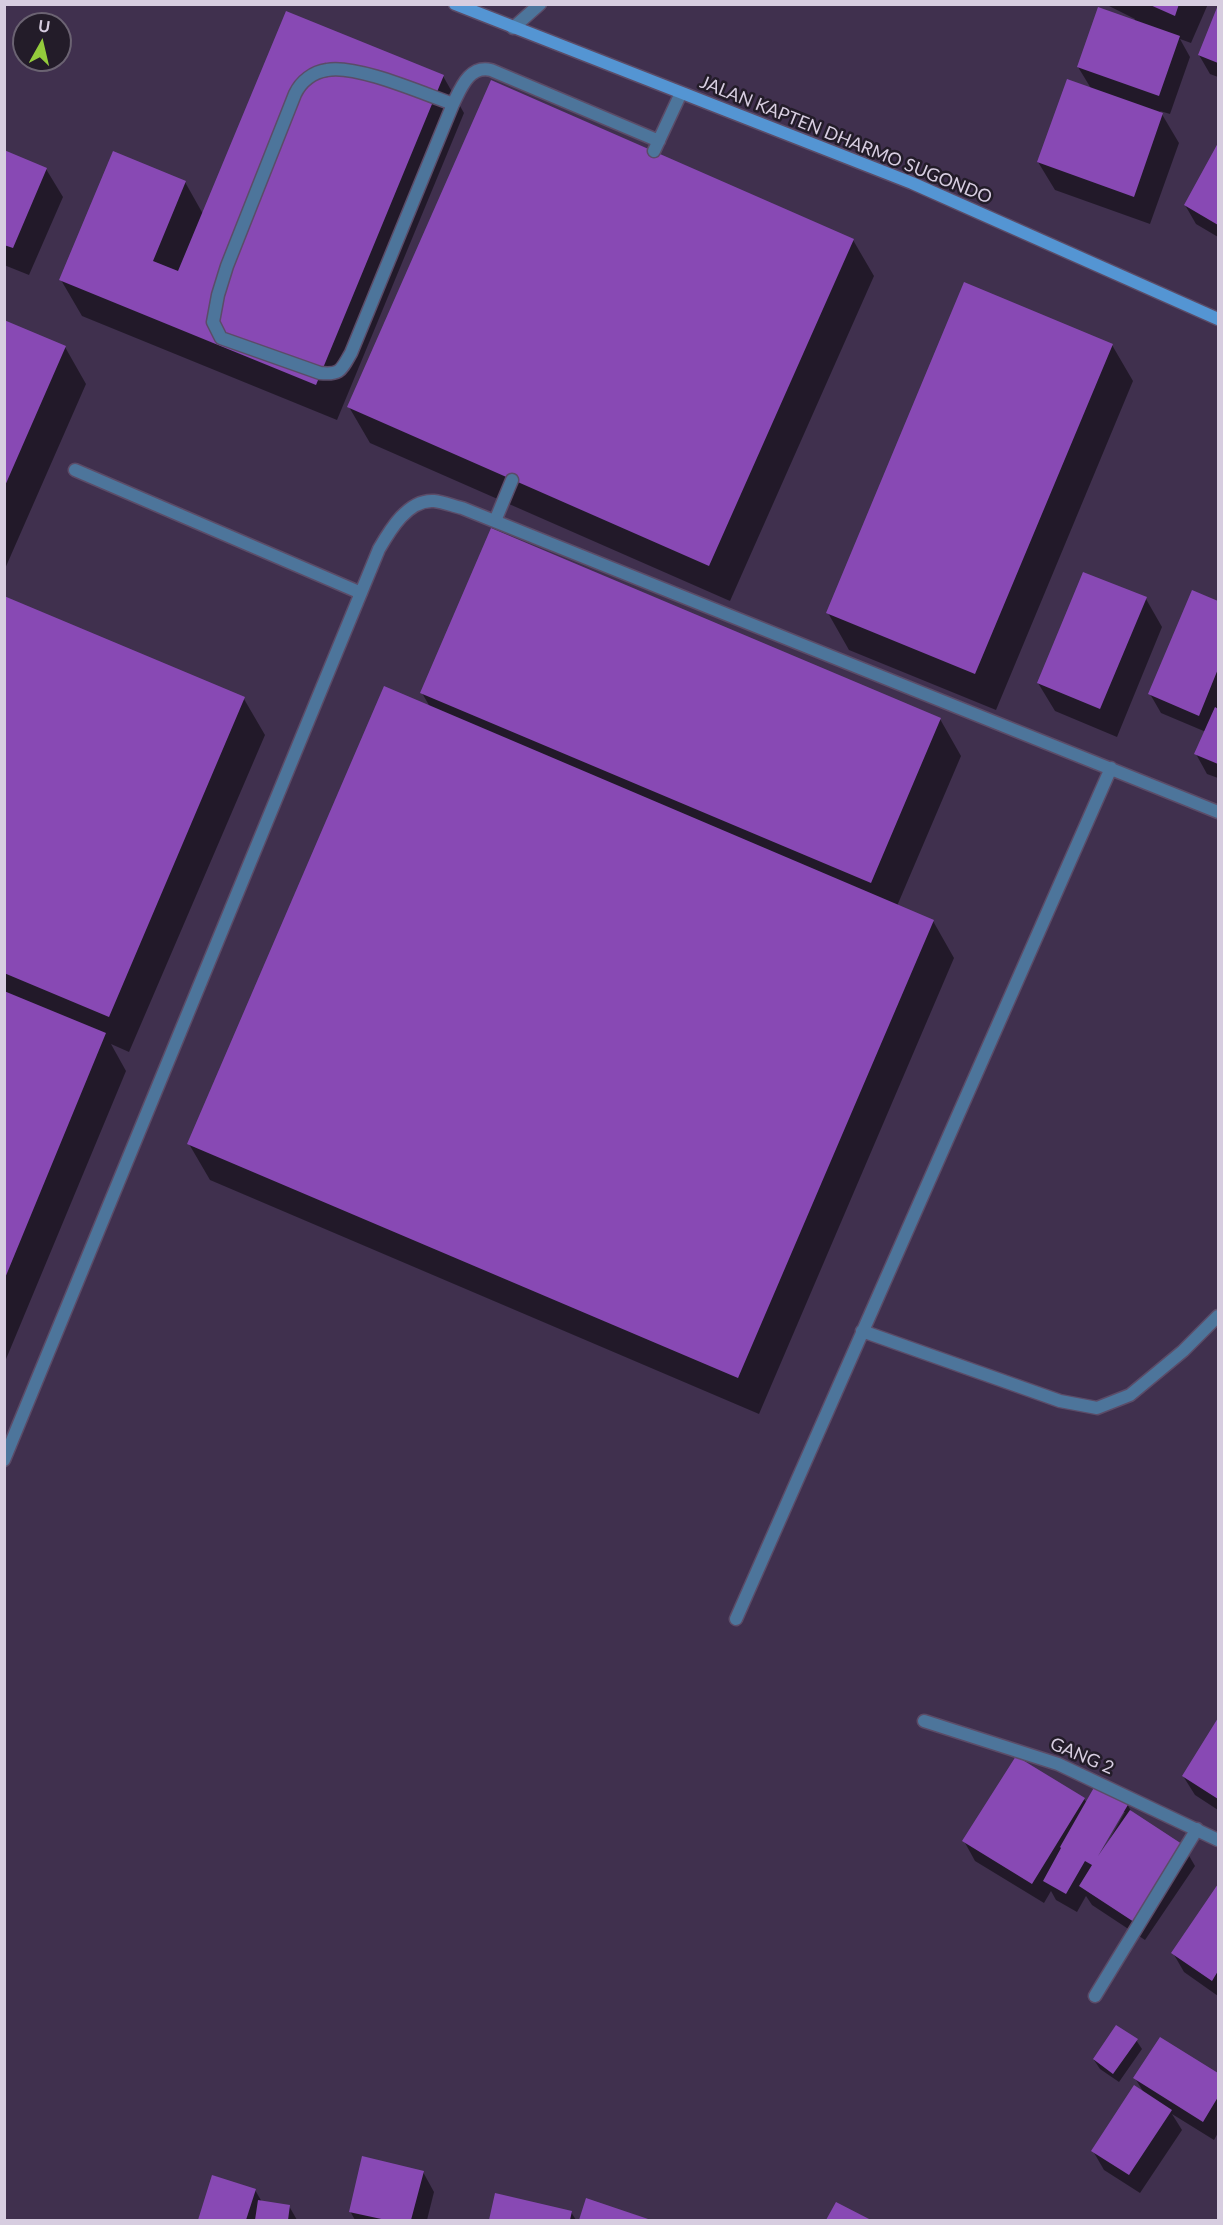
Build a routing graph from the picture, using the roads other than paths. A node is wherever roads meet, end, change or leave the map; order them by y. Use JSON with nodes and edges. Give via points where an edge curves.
{"nodes":[{"id":1,"x":456,"y":4,"type":"edge"},
{"id":2,"x":540,"y":4,"type":"edge"},
{"id":3,"x":513,"y":28,"type":"junction"},
{"id":4,"x":681,"y":93,"type":"junction"},
{"id":5,"x":453,"y":104,"type":"junction"},
{"id":6,"x":1218,"y":319,"type":"edge"},
{"id":7,"x":75,"y":470,"type":"dead end"},
{"id":8,"x":512,"y":480,"type":"dead end"},
{"id":9,"x":495,"y":521,"type":"junction"},
{"id":10,"x":361,"y":593,"type":"junction"},
{"id":11,"x":1111,"y":768,"type":"junction"},
{"id":12,"x":1218,"y":812,"type":"edge"},
{"id":13,"x":1218,"y":1316,"type":"edge"},
{"id":14,"x":862,"y":1331,"type":"junction"},
{"id":15,"x":4,"y":1460,"type":"edge"},
{"id":16,"x":736,"y":1619,"type":"dead end"},
{"id":17,"x":924,"y":1721,"type":"dead end"},
{"id":18,"x":1197,"y":1829,"type":"junction"},
{"id":19,"x":1218,"y":1840,"type":"edge"},
{"id":20,"x":1095,"y":1996,"type":"dead end"}],
"edges":[{"from":1,"to":3,"type":"main road","name":"JALAN KAPTEN DHARMO SUGONDO"},
{"from":2,"to":3,"type":"street"},
{"from":3,"to":4,"type":"main road","name":"JALAN KAPTEN DHARMO SUGONDO"},
{"from":4,"to":5,"type":"street","via":[[657,146],[484,69],[473,72]]},
{"from":4,"to":6,"type":"main road","name":"JALAN KAPTEN DHARMO SUGONDO","via":[[912,183]]},
{"from":5,"to":5,"type":"street","via":[[388,81],[338,69],[317,72],[301,83],[221,285],[213,322],[221,338],[320,373],[340,372]]},
{"from":7,"to":10,"type":"street"},
{"from":8,"to":9,"type":"street"},
{"from":9,"to":10,"type":"street","via":[[432,501],[413,507],[394,525],[379,549]]},
{"from":9,"to":11,"type":"street"},
{"from":10,"to":15,"type":"street"},
{"from":11,"to":12,"type":"street"},
{"from":11,"to":14,"type":"street"},
{"from":13,"to":14,"type":"street","via":[[1130,1395],[1097,1408],[1060,1401]]},
{"from":14,"to":16,"type":"street"},
{"from":17,"to":18,"type":"street","name":"GANG 2","via":[[1058,1764]]},
{"from":18,"to":19,"type":"street","name":"GANG 2"},
{"from":18,"to":20,"type":"street"}]}
